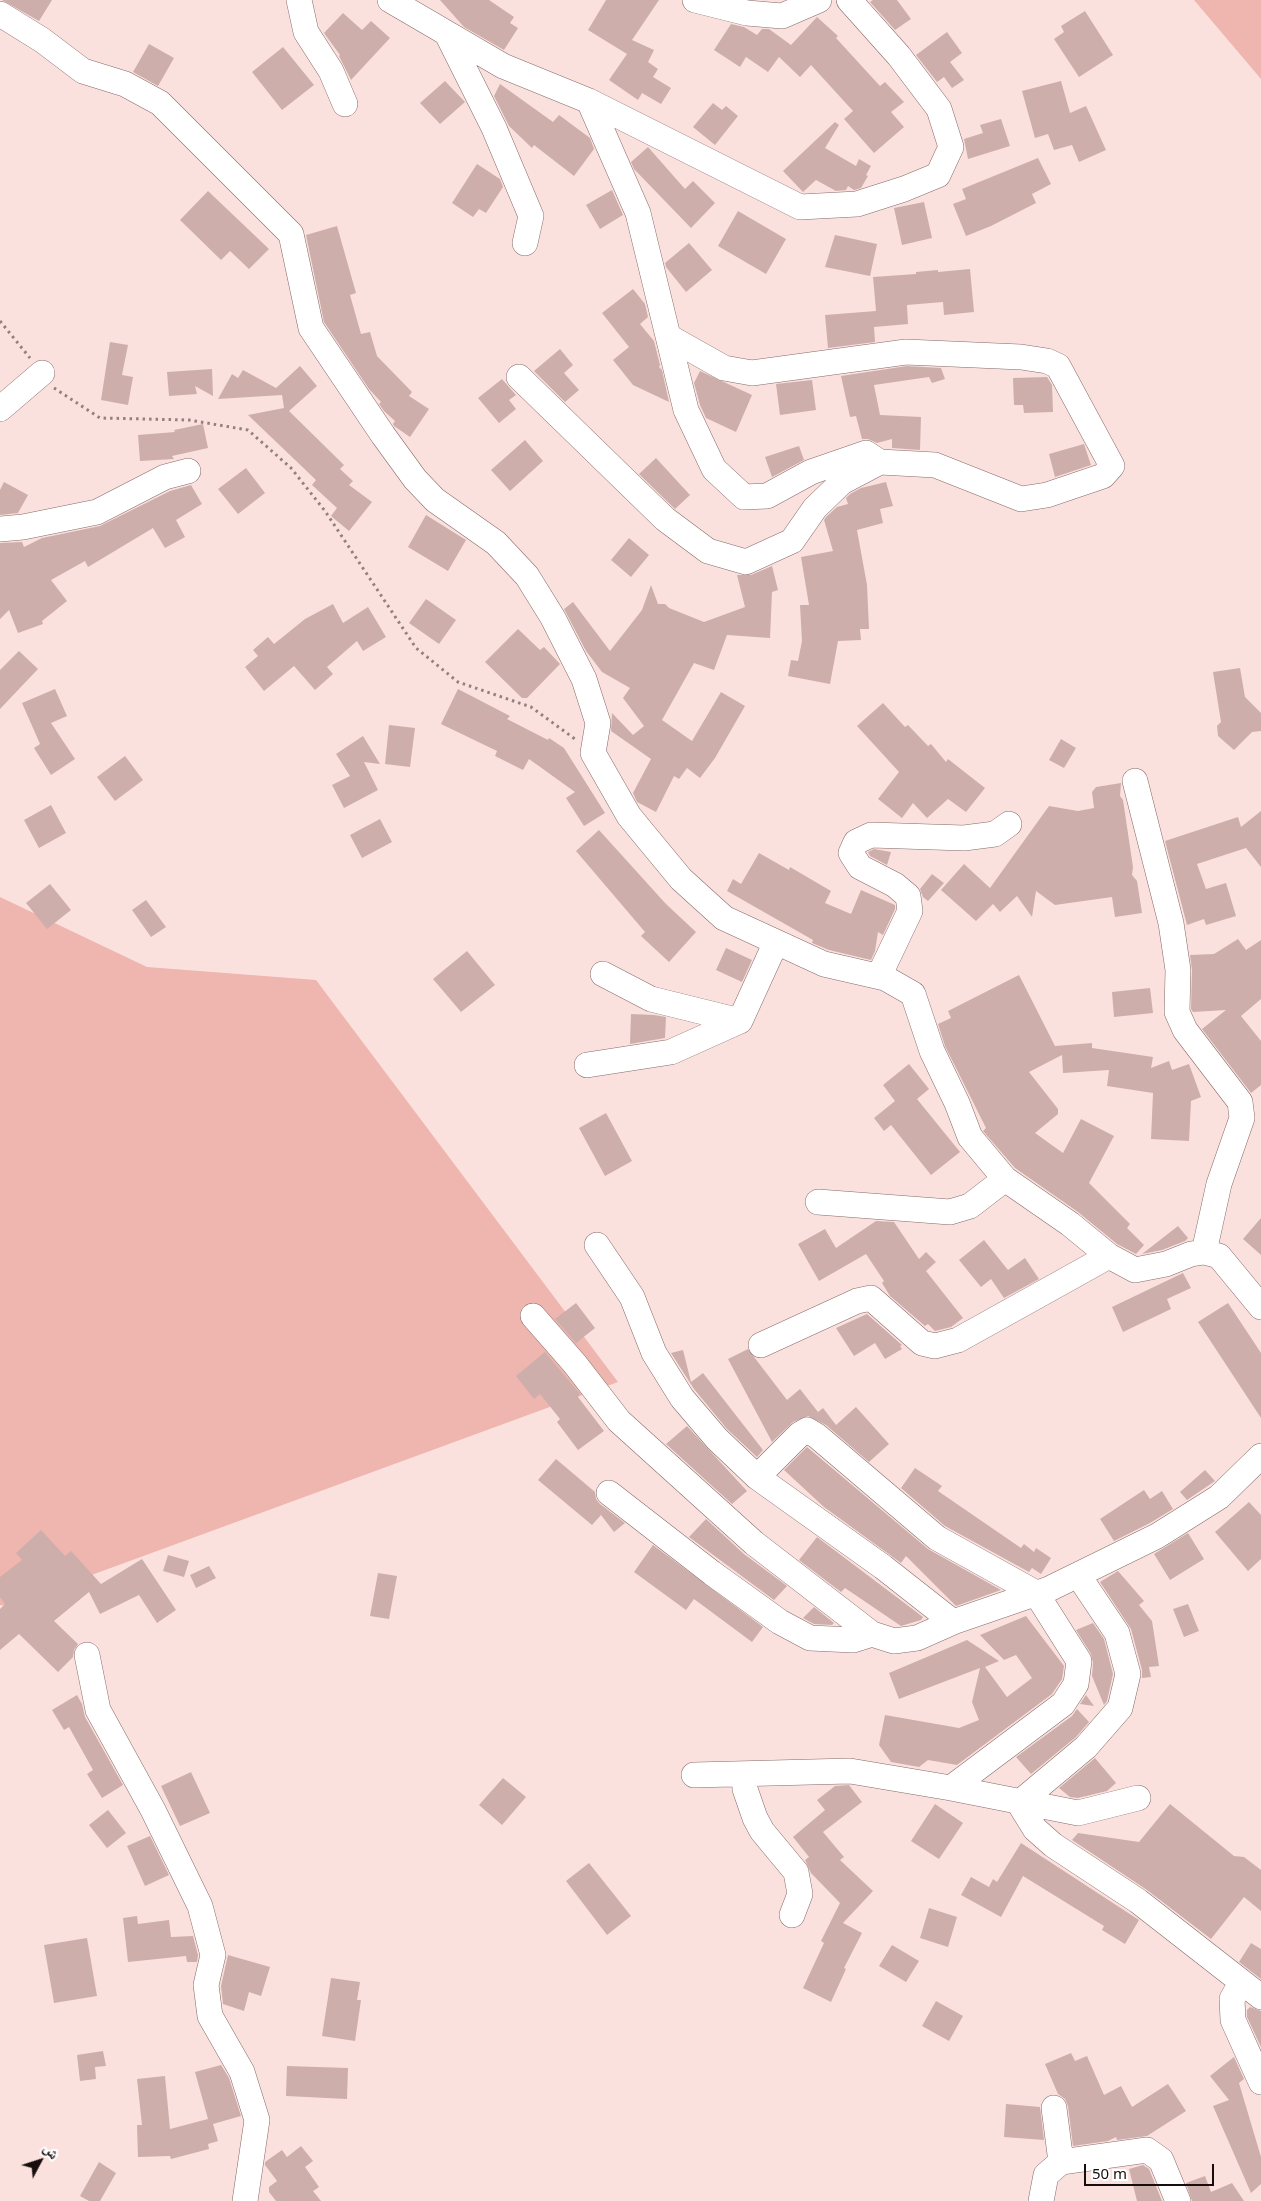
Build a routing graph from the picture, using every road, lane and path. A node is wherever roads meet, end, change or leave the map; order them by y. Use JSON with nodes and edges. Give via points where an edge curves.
{"nodes":[{"id":1,"x":299,"y":0,"type":"edge"},
{"id":2,"x":390,"y":0,"type":"edge"},
{"id":3,"x":695,"y":0,"type":"edge"},
{"id":4,"x":819,"y":0,"type":"edge"},
{"id":5,"x":849,"y":0,"type":"edge"},
{"id":6,"x":0,"y":14,"type":"edge"},
{"id":7,"x":448,"y":34,"type":"junction"},
{"id":8,"x":589,"y":101,"type":"junction"},
{"id":9,"x":345,"y":104,"type":"dead end"},
{"id":10,"x":525,"y":243,"type":"dead end"},
{"id":11,"x":0,"y":321,"type":"edge"},
{"id":12,"x":669,"y":337,"type":"junction"},
{"id":13,"x":42,"y":374,"type":"junction"},
{"id":14,"x":519,"y":377,"type":"dead end"},
{"id":15,"x":0,"y":409,"type":"edge"},
{"id":16,"x":880,"y":462,"type":"junction"},
{"id":17,"x":188,"y":471,"type":"dead end"},
{"id":18,"x":0,"y":529,"type":"edge"},
{"id":19,"x":593,"y":753,"type":"junction"},
{"id":20,"x":1135,"y":781,"type":"dead end"},
{"id":21,"x":1009,"y":824,"type":"dead end"},
{"id":22,"x":776,"y":942,"type":"junction"},
{"id":23,"x":603,"y":974,"type":"dead end"},
{"id":24,"x":879,"y":976,"type":"junction"},
{"id":25,"x":740,"y":1021,"type":"junction"},
{"id":26,"x":587,"y":1065,"type":"dead end"},
{"id":27,"x":1005,"y":1179,"type":"junction"},
{"id":28,"x":818,"y":1202,"type":"dead end"},
{"id":29,"x":597,"y":1245,"type":"dead end"},
{"id":30,"x":1204,"y":1252,"type":"junction"},
{"id":31,"x":1109,"y":1256,"type":"junction"},
{"id":32,"x":1261,"y":1307,"type":"edge"},
{"id":33,"x":533,"y":1316,"type":"dead end"},
{"id":34,"x":761,"y":1346,"type":"dead end"},
{"id":35,"x":1261,"y":1456,"type":"edge"},
{"id":36,"x":757,"y":1477,"type":"junction"},
{"id":37,"x":609,"y":1493,"type":"dead end"},
{"id":38,"x":1078,"y":1575,"type":"junction"},
{"id":39,"x":1036,"y":1593,"type":"junction"},
{"id":40,"x":953,"y":1622,"type":"junction"},
{"id":41,"x":872,"y":1634,"type":"junction"},
{"id":42,"x":87,"y":1655,"type":"dead end"},
{"id":43,"x":744,"y":1774,"type":"junction"},
{"id":44,"x":694,"y":1776,"type":"dead end"},
{"id":45,"x":951,"y":1788,"type":"junction"},
{"id":46,"x":1138,"y":1798,"type":"dead end"},
{"id":47,"x":1019,"y":1803,"type":"junction"},
{"id":48,"x":792,"y":1915,"type":"dead end"},
{"id":49,"x":1241,"y":1983,"type":"junction"},
{"id":50,"x":1261,"y":1997,"type":"edge"},
{"id":51,"x":1261,"y":2082,"type":"edge"},
{"id":52,"x":1054,"y":2108,"type":"dead end"},
{"id":53,"x":1061,"y":2162,"type":"junction"},
{"id":54,"x":245,"y":2201,"type":"edge"},
{"id":55,"x":1041,"y":2201,"type":"edge"},
{"id":56,"x":1178,"y":2201,"type":"edge"}],
"edges":[{"from":1,"to":9,"type":"street","via":[[306,32],[331,71]]},
{"from":2,"to":7,"type":"street"},
{"from":3,"to":4,"type":"street","via":[[747,13],[782,16]]},
{"from":5,"to":8,"type":"street","via":[[899,56],[938,109],[951,147],[938,175],[858,204],[800,207]]},
{"from":6,"to":19,"type":"street","via":[[84,71],[125,84],[160,103],[291,234],[311,328],[382,435],[435,500],[496,543],[527,576],[554,618],[584,679],[598,723]]},
{"from":7,"to":8,"type":"street","via":[[503,66]]},
{"from":7,"to":10,"type":"street","via":[[532,216]]},
{"from":8,"to":12,"type":"street","via":[[638,213]]},
{"from":11,"to":13,"type":"path"},
{"from":12,"to":16,"type":"street","via":[[686,410],[714,468],[744,497],[767,496],[811,472],[866,452]]},
{"from":12,"to":16,"type":"street","via":[[724,368],[752,373],[906,352],[1047,361],[1058,366],[1112,466],[1103,476],[1047,495],[1021,499],[935,465]]},
{"from":13,"to":15,"type":"street"},
{"from":13,"to":19,"type":"path","via":[[57,392],[100,418],[189,420],[248,430],[291,468],[325,511],[416,648],[458,682],[531,707]]},
{"from":14,"to":16,"type":"street","via":[[665,518],[708,551],[746,562],[792,541],[815,508],[842,482]]},
{"from":17,"to":18,"type":"street","via":[[165,477],[97,512]]},
{"from":19,"to":22,"type":"street","via":[[629,816],[681,879],[724,918]]},
{"from":20,"to":30,"type":"street","via":[[1171,923],[1178,970],[1177,1012],[1185,1030],[1240,1102],[1242,1118],[1219,1184]]},
{"from":21,"to":24,"type":"street","via":[[995,834],[964,838],[871,835],[856,842],[851,853],[860,867],[895,885],[908,896],[910,911]]},
{"from":22,"to":24,"type":"street","via":[[824,964]]},
{"from":22,"to":25,"type":"street"},
{"from":23,"to":25,"type":"street","via":[[652,998]]},
{"from":24,"to":27,"type":"street","via":[[913,994],[932,1051],[970,1137]]},
{"from":25,"to":26,"type":"street","via":[[671,1052]]},
{"from":27,"to":28,"type":"street","via":[[970,1206],[950,1212]]},
{"from":27,"to":31,"type":"street","via":[[1070,1224]]},
{"from":29,"to":36,"type":"street","via":[[632,1297],[654,1352],[682,1398],[717,1439]]},
{"from":30,"to":31,"type":"street","via":[[1135,1270]]},
{"from":30,"to":32,"type":"street","via":[[1219,1256]]},
{"from":31,"to":34,"type":"street","via":[[958,1340],[935,1346],[922,1343],[871,1298],[857,1300]]},
{"from":33,"to":41,"type":"street","via":[[619,1421],[754,1543]]},
{"from":35,"to":38,"type":"street","via":[[1219,1497],[1157,1536]]},
{"from":36,"to":39,"type":"street","via":[[807,1430],[937,1538]]},
{"from":36,"to":40,"type":"street","via":[[883,1567]]},
{"from":37,"to":41,"type":"street","via":[[780,1622],[810,1638],[853,1640]]},
{"from":38,"to":39,"type":"street"},
{"from":38,"to":47,"type":"street","via":[[1117,1634],[1128,1674],[1120,1708],[1086,1747]]},
{"from":39,"to":40,"type":"street"},
{"from":39,"to":45,"type":"street","via":[[1079,1660],[1076,1684],[1064,1704]]},
{"from":40,"to":41,"type":"street","via":[[917,1638],[894,1641]]},
{"from":42,"to":54,"type":"street","via":[[98,1710],[153,1810],[200,1906],[213,1955],[206,1985],[210,2016],[242,2072],[257,2120]]},
{"from":43,"to":44,"type":"street"},
{"from":43,"to":45,"type":"street","via":[[850,1771]]},
{"from":43,"to":48,"type":"street","via":[[755,1818],[796,1872],[800,1894]]},
{"from":45,"to":47,"type":"street"},
{"from":46,"to":47,"type":"street","via":[[1078,1814]]},
{"from":47,"to":49,"type":"street","via":[[1035,1829],[1054,1845],[1138,1901]]},
{"from":49,"to":50,"type":"street"},
{"from":49,"to":51,"type":"street","via":[[1232,1999],[1233,2020]]},
{"from":52,"to":53,"type":"street"},
{"from":53,"to":55,"type":"street","via":[[1046,2175]]},
{"from":53,"to":56,"type":"street","via":[[1147,2150],[1160,2160]]}]}
